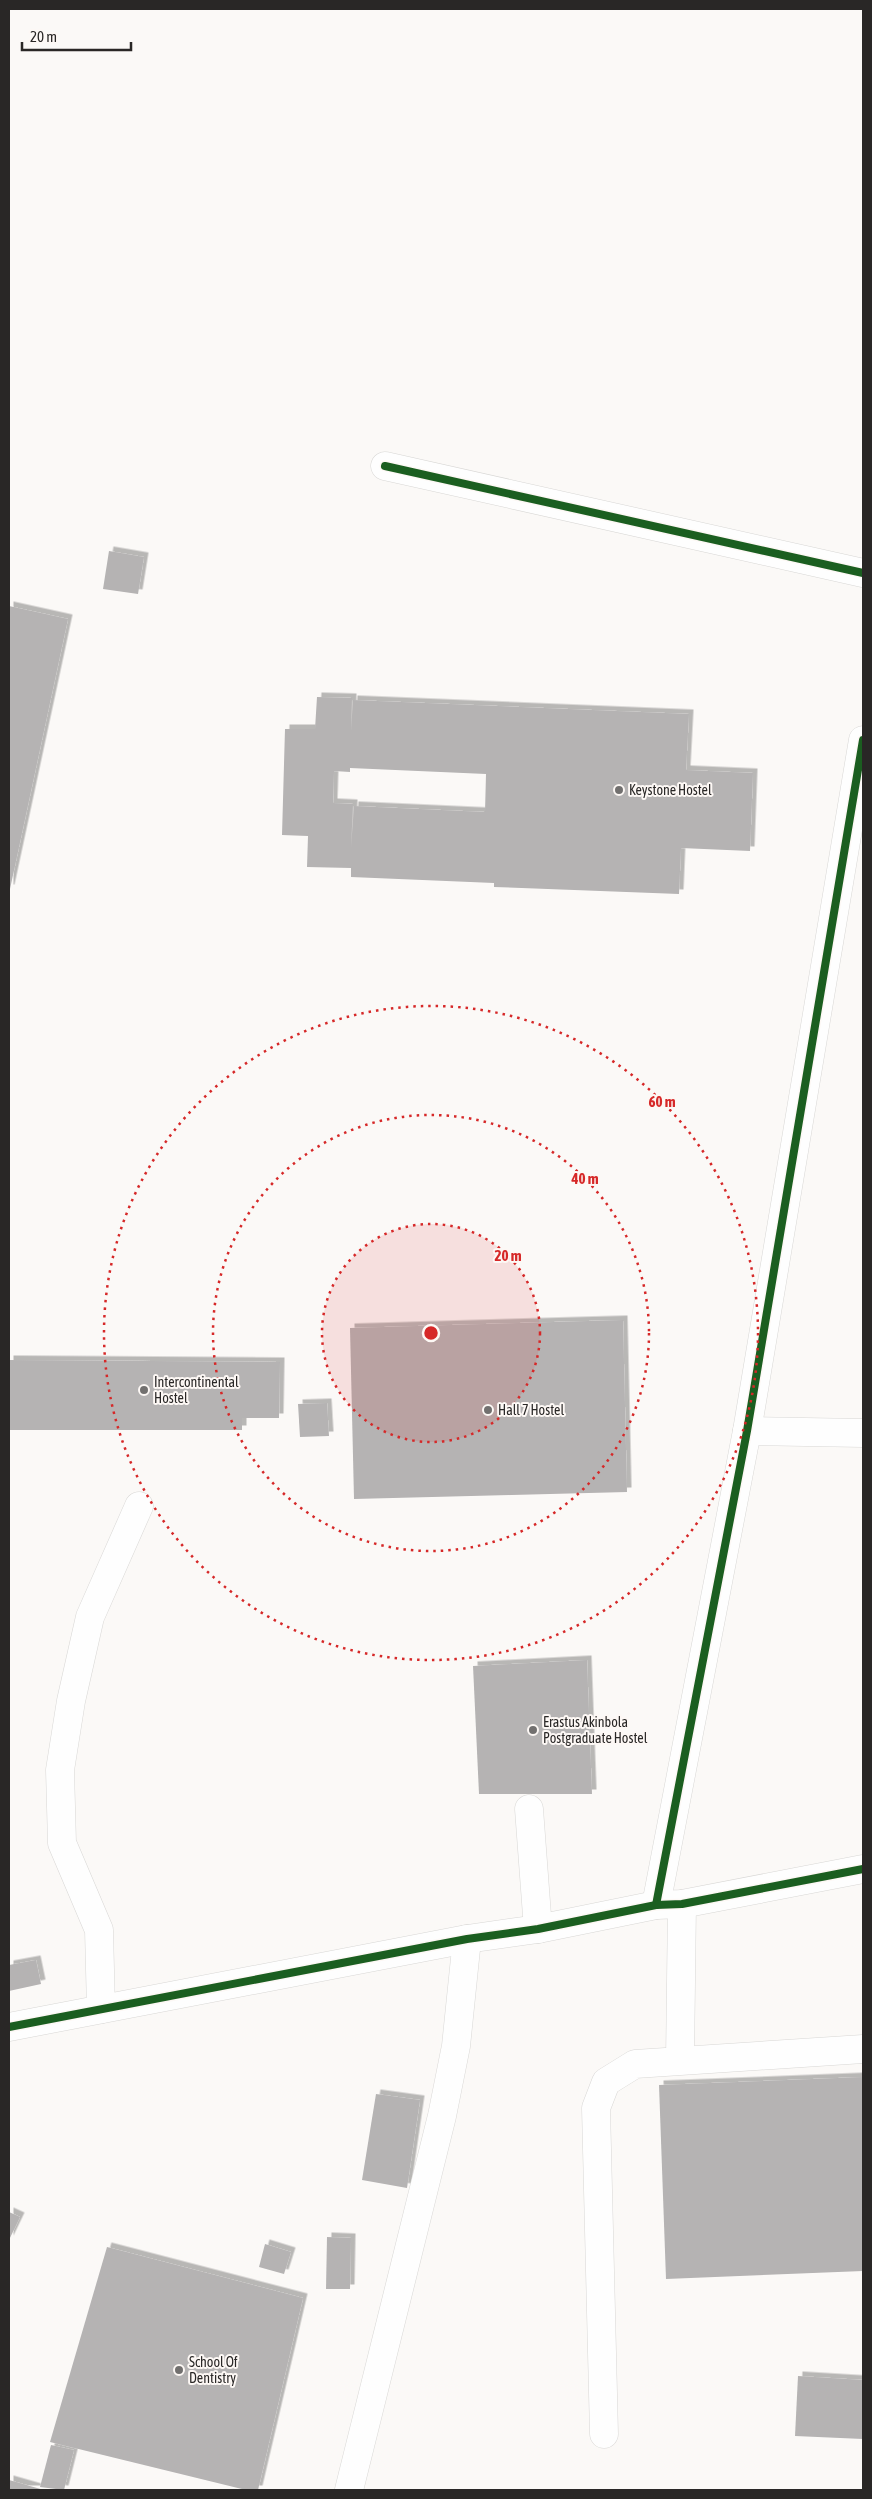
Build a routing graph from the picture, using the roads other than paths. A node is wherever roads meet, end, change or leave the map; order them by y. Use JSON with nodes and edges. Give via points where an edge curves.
{"nodes":[{"id":1,"x":385,"y":466,"type":"dead end"},
{"id":2,"x":863,"y":573,"type":"edge"},
{"id":3,"x":863,"y":740,"type":"edge"},
{"id":4,"x":747,"y":1431,"type":"junction"},
{"id":5,"x":863,"y":1433,"type":"edge"},
{"id":6,"x":139,"y":1506,"type":"dead end"},
{"id":7,"x":528,"y":1809,"type":"dead end"},
{"id":8,"x":863,"y":1869,"type":"edge"},
{"id":9,"x":669,"y":1904,"type":"junction"},
{"id":10,"x":538,"y":1929,"type":"junction"},
{"id":11,"x":466,"y":1939,"type":"junction"},
{"id":12,"x":102,"y":2010,"type":"junction"},
{"id":13,"x":9,"y":2027,"type":"edge"},
{"id":14,"x":863,"y":2049,"type":"edge"},
{"id":15,"x":680,"y":2060,"type":"junction"},
{"id":16,"x":604,"y":2434,"type":"dead end"},
{"id":17,"x":349,"y":2490,"type":"edge"}],
"edges":[{"from":1,"to":2,"type":"street"},
{"from":3,"to":4,"type":"street"},
{"from":4,"to":5,"type":"street"},
{"from":4,"to":9,"type":"street"},
{"from":6,"to":12,"type":"street","via":[[90,1618],[71,1701],[60,1770],[62,1843],[99,1930]]},
{"from":7,"to":10,"type":"street"},
{"from":8,"to":9,"type":"street"},
{"from":9,"to":10,"type":"street"},
{"from":9,"to":15,"type":"street"},
{"from":10,"to":11,"type":"street"},
{"from":11,"to":12,"type":"street"},
{"from":11,"to":17,"type":"street","via":[[456,2046],[442,2116]]},
{"from":12,"to":13,"type":"street"},
{"from":14,"to":15,"type":"street"},
{"from":15,"to":16,"type":"street","via":[[635,2064],[606,2082],[596,2108]]}]}
